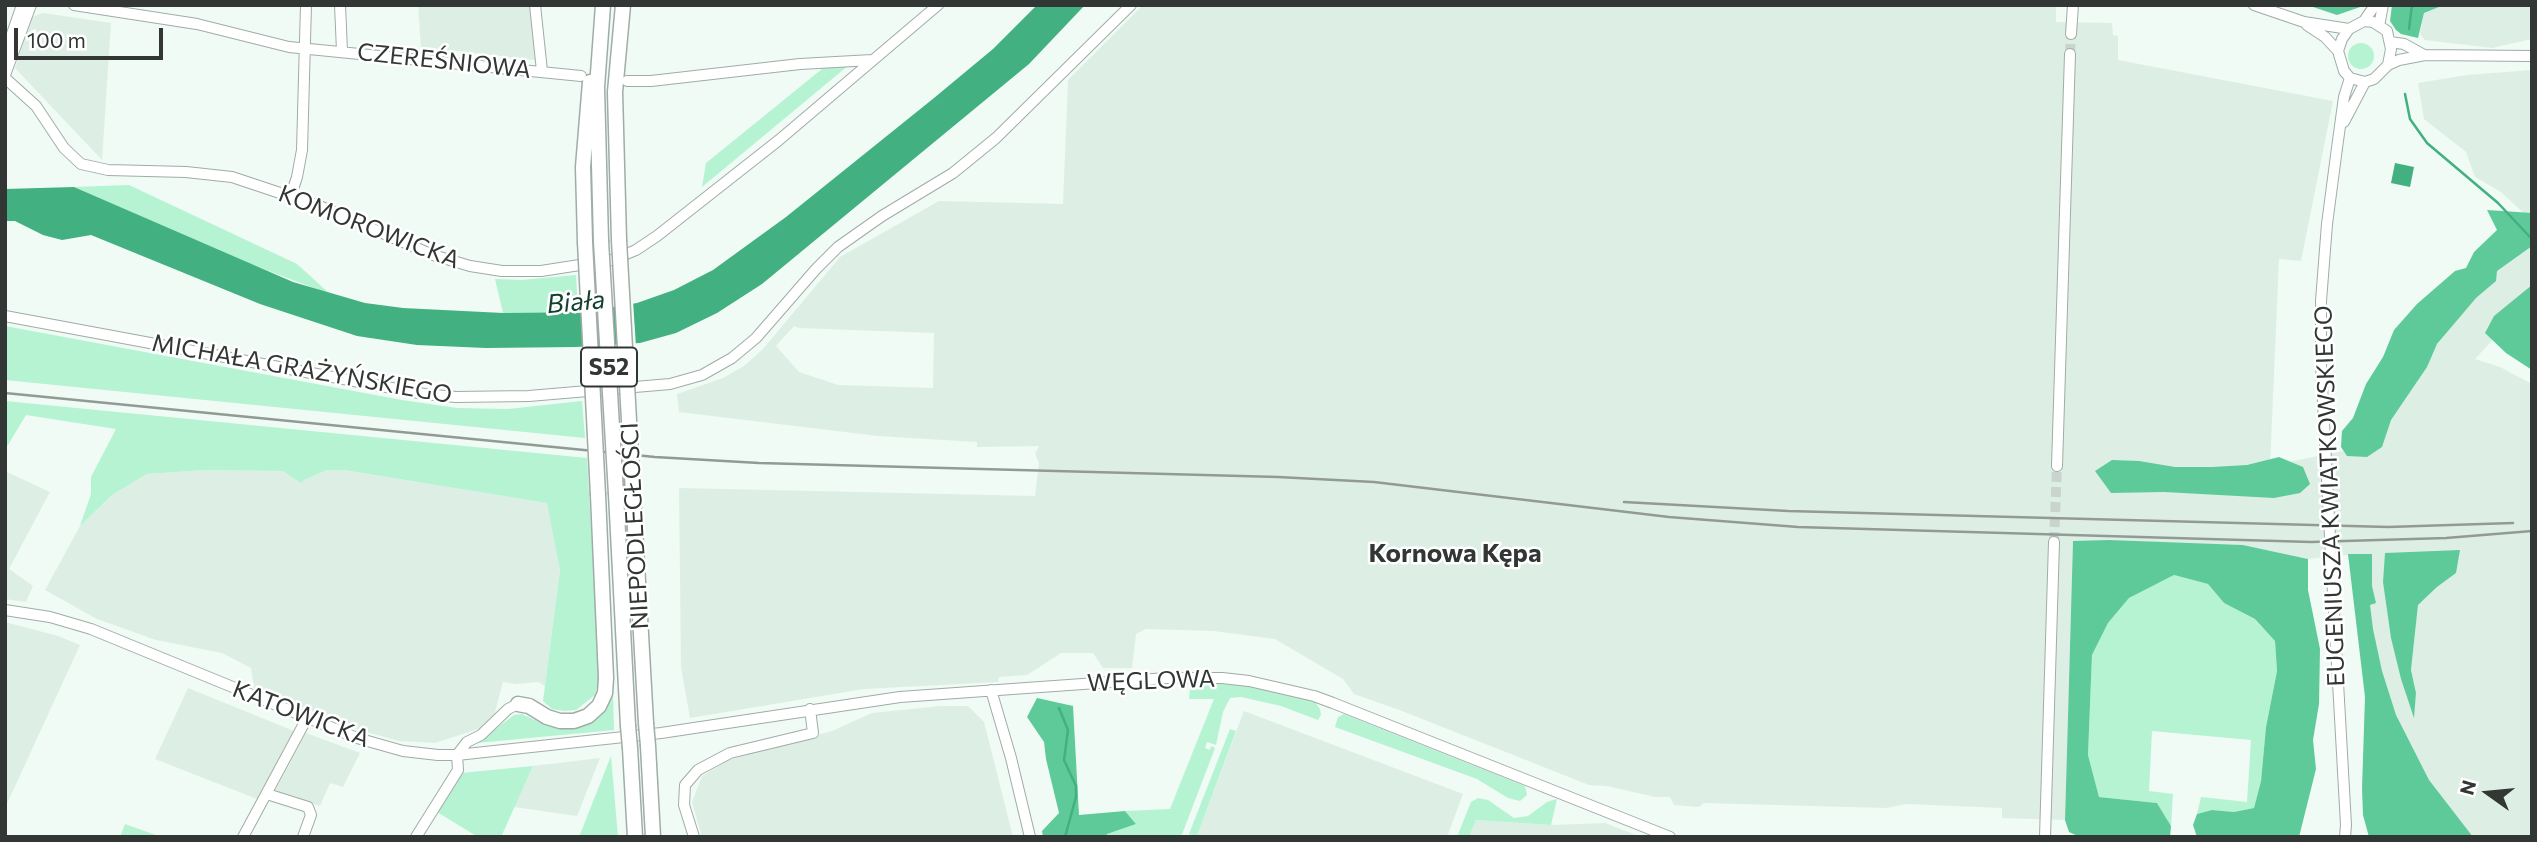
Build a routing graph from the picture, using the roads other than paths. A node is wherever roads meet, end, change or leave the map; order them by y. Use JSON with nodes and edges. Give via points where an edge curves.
{"nodes":[{"id":1,"x":22,"y":5,"type":"edge"},
{"id":2,"x":31,"y":5,"type":"edge"},
{"id":3,"x":74,"y":5,"type":"edge"},
{"id":4,"x":306,"y":5,"type":"edge"},
{"id":5,"x":340,"y":5,"type":"edge"},
{"id":6,"x":535,"y":5,"type":"edge"},
{"id":7,"x":603,"y":5,"type":"edge"},
{"id":8,"x":623,"y":5,"type":"edge"},
{"id":9,"x":938,"y":5,"type":"edge"},
{"id":10,"x":1130,"y":5,"type":"edge"},
{"id":11,"x":2073,"y":5,"type":"edge"},
{"id":12,"x":2254,"y":5,"type":"edge"},
{"id":13,"x":2375,"y":5,"type":"edge"},
{"id":14,"x":2383,"y":5,"type":"edge"},
{"id":15,"x":113,"y":8,"type":"edge"},
{"id":16,"x":2364,"y":21,"type":"junction"},
{"id":17,"x":2304,"y":22,"type":"junction"},
{"id":18,"x":2379,"y":26,"type":"junction"},
{"id":19,"x":600,"y":29,"type":"junction"},
{"id":20,"x":2349,"y":29,"type":"junction"},
{"id":21,"x":2071,"y":34,"type":"tunnel mouth"},
{"id":22,"x":2390,"y":41,"type":"junction"},
{"id":23,"x":306,"y":48,"type":"junction"},
{"id":24,"x":342,"y":51,"type":"junction"},
{"id":25,"x":2338,"y":51,"type":"junction"},
{"id":26,"x":5,"y":54,"type":"edge"},
{"id":27,"x":2070,"y":54,"type":"tunnel mouth"},
{"id":28,"x":2425,"y":55,"type":"junction"},
{"id":29,"x":2532,"y":56,"type":"edge"},
{"id":30,"x":872,"y":60,"type":"junction"},
{"id":31,"x":2388,"y":65,"type":"junction"},
{"id":32,"x":542,"y":71,"type":"junction"},
{"id":33,"x":5,"y":76,"type":"edge"},
{"id":34,"x":582,"y":76,"type":"dead end"},
{"id":35,"x":2350,"y":78,"type":"junction"},
{"id":36,"x":627,"y":81,"type":"dead end"},
{"id":37,"x":2365,"y":82,"type":"junction"},
{"id":38,"x":2342,"y":126,"type":"junction"},
{"id":39,"x":291,"y":195,"type":"junction"},
{"id":40,"x":5,"y":316,"type":"edge"},
{"id":41,"x":2057,"y":466,"type":"tunnel mouth"},
{"id":42,"x":2054,"y":542,"type":"tunnel mouth"},
{"id":43,"x":5,"y":610,"type":"edge"},
{"id":44,"x":991,"y":691,"type":"junction"},
{"id":45,"x":518,"y":704,"type":"joint"},
{"id":46,"x":810,"y":709,"type":"junction"},
{"id":47,"x":307,"y":718,"type":"junction"},
{"id":48,"x":607,"y":739,"type":"joint"},
{"id":49,"x":457,"y":755,"type":"junction"},
{"id":50,"x":267,"y":794,"type":"junction"},
{"id":51,"x":243,"y":837,"type":"edge"},
{"id":52,"x":303,"y":837,"type":"edge"},
{"id":53,"x":416,"y":837,"type":"edge"},
{"id":54,"x":635,"y":837,"type":"edge"},
{"id":55,"x":653,"y":837,"type":"edge"},
{"id":56,"x":694,"y":837,"type":"edge"},
{"id":57,"x":1030,"y":837,"type":"edge"},
{"id":58,"x":1670,"y":837,"type":"edge"},
{"id":59,"x":2045,"y":837,"type":"edge"},
{"id":60,"x":2348,"y":837,"type":"edge"}],
"edges":[{"from":1,"to":26,"type":"street"},
{"from":2,"to":33,"type":"street"},
{"from":3,"to":15,"type":"street","name":"CZEREŚNIOWA"},
{"from":4,"to":23,"type":"street"},
{"from":5,"to":24,"type":"street"},
{"from":6,"to":32,"type":"street"},
{"from":7,"to":19,"type":"highway","name":"NIEPODLEGŁOŚCI","number":"S52"},
{"from":8,"to":55,"type":"highway","name":"NIEPODLEGŁOŚCI","number":"S52","bridge":true,"via":[[615,92],[619,240]]},
{"from":9,"to":30,"type":"street","name":"KOMOROWICKA"},
{"from":10,"to":40,"type":"street","name":"MICHAŁA GRAŻYŃSKIEGO","via":[[996,138],[953,173],[838,247],[756,338],[732,358],[702,375],[670,384],[516,397],[424,394]]},
{"from":11,"to":21,"type":"street"},
{"from":12,"to":17,"type":"street"},
{"from":13,"to":16,"type":"street"},
{"from":14,"to":18,"type":"street"},
{"from":15,"to":23,"type":"street","name":"CZEREŚNIOWA"},
{"from":16,"to":18,"type":"street"},
{"from":16,"to":20,"type":"street"},
{"from":17,"to":20,"type":"street"},
{"from":17,"to":25,"type":"street"},
{"from":18,"to":22,"type":"street"},
{"from":19,"to":45,"type":"highway","bridge":true,"via":[[584,140],[605,693],[588,716],[574,721],[560,721]]},
{"from":19,"to":54,"type":"highway","name":"NIEPODLEGŁOŚCI","number":"S52","bridge":true,"via":[[601,241]]},
{"from":20,"to":25,"type":"street"},
{"from":22,"to":28,"type":"street"},
{"from":22,"to":31,"type":"street"},
{"from":23,"to":24,"type":"street","name":"CZEREŚNIOWA"},
{"from":23,"to":39,"type":"street","via":[[301,162]]},
{"from":24,"to":32,"type":"street","name":"CZEREŚNIOWA"},
{"from":25,"to":35,"type":"street"},
{"from":27,"to":41,"type":"street"},
{"from":28,"to":29,"type":"street"},
{"from":28,"to":31,"type":"street"},
{"from":30,"to":36,"type":"street"},
{"from":30,"to":39,"type":"street","name":"KOMOROWICKA","via":[[657,236],[612,260],[541,271],[470,266]]},
{"from":31,"to":37,"type":"street"},
{"from":32,"to":34,"type":"street","name":"CZEREŚNIOWA"},
{"from":33,"to":39,"type":"street","name":"KOMOROWICKA","via":[[36,106],[64,148],[81,164],[107,170],[214,174]]},
{"from":35,"to":37,"type":"street"},
{"from":35,"to":38,"type":"street","name":"EUGENIUSZA KWIATKOWSKIEGO"},
{"from":37,"to":38,"type":"street","name":"EUGENIUSZA KWIATKOWSKIEGO"},
{"from":38,"to":60,"type":"street","name":"EUGENIUSZA KWIATKOWSKIEGO","bridge":true,"via":[[2327,224],[2321,365]]},
{"from":42,"to":59,"type":"street"},
{"from":43,"to":47,"type":"street","name":"KATOWICKA","via":[[91,629]]},
{"from":44,"to":46,"type":"street","name":"WĘGLOWA"},
{"from":44,"to":57,"type":"street"},
{"from":44,"to":58,"type":"street","name":"WĘGLOWA","via":[[1196,677],[1272,685],[1334,703]]},
{"from":45,"to":49,"type":"street","via":[[467,742]]},
{"from":46,"to":48,"type":"street","name":"WĘGLOWA"},
{"from":46,"to":56,"type":"street","via":[[813,733],[730,753],[698,770],[685,785],[684,805]]},
{"from":47,"to":49,"type":"street","name":"KATOWICKA","via":[[389,747]]},
{"from":47,"to":50,"type":"street"},
{"from":48,"to":49,"type":"street","name":"KATOWICKA"},
{"from":49,"to":53,"type":"street","via":[[458,770]]},
{"from":50,"to":51,"type":"street"},
{"from":50,"to":52,"type":"street","via":[[308,807],[311,814]]}]}
